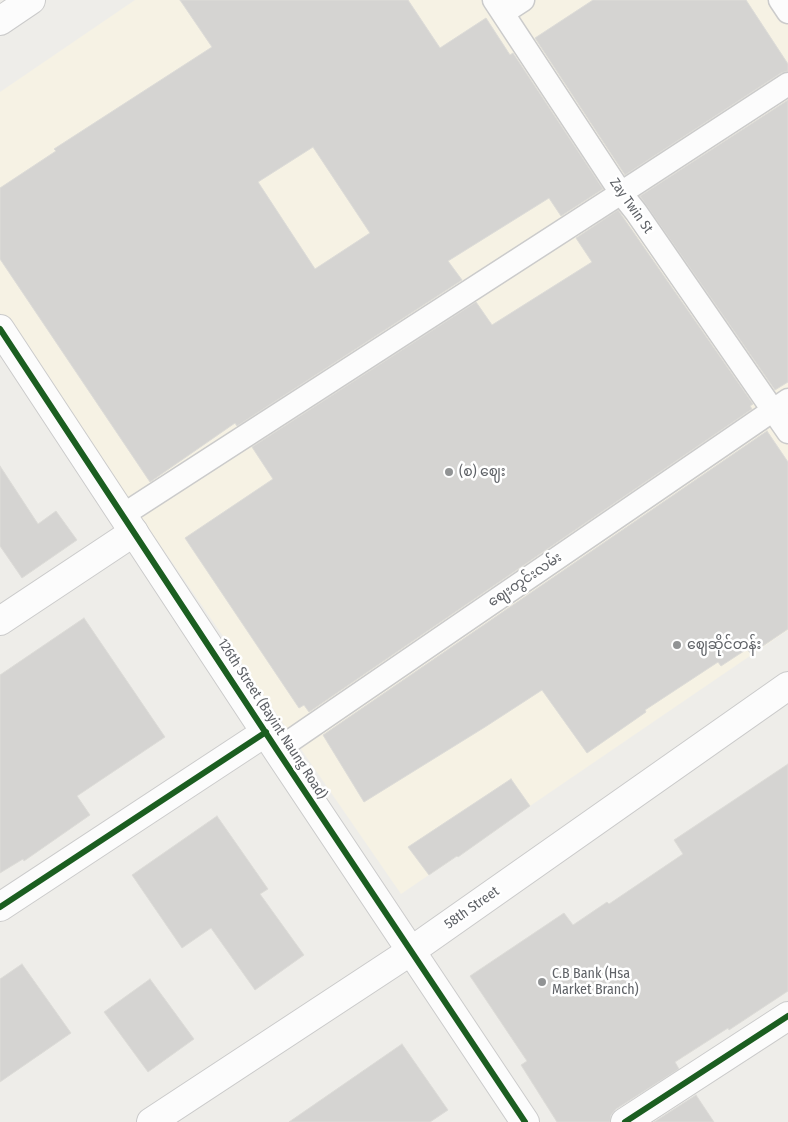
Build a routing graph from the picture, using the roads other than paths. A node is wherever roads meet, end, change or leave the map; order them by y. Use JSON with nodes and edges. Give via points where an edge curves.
{"nodes":[{"id":1,"x":31,"y":0,"type":"edge"},
{"id":2,"x":523,"y":0,"type":"edge"},
{"id":3,"x":780,"y":0,"type":"edge"},
{"id":4,"x":498,"y":7,"type":"edge"},
{"id":5,"x":788,"y":12,"type":"edge"},
{"id":6,"x":0,"y":21,"type":"edge"},
{"id":7,"x":788,"y":84,"type":"edge"},
{"id":8,"x":621,"y":194,"type":"junction"},
{"id":9,"x":0,"y":330,"type":"edge"},
{"id":10,"x":781,"y":405,"type":"edge"},
{"id":11,"x":788,"y":432,"type":"edge"},
{"id":12,"x":128,"y":524,"type":"junction"},
{"id":13,"x":0,"y":621,"type":"edge"},
{"id":14,"x":788,"y":686,"type":"edge"},
{"id":15,"x":271,"y":741,"type":"junction"},
{"id":16,"x":0,"y":907,"type":"edge"},
{"id":17,"x":411,"y":951,"type":"junction"},
{"id":18,"x":788,"y":1016,"type":"edge"},
{"id":19,"x":151,"y":1122,"type":"edge"},
{"id":20,"x":525,"y":1122,"type":"edge"},
{"id":21,"x":625,"y":1122,"type":"edge"}],
"edges":[{"from":1,"to":6,"type":"street"},
{"from":2,"to":4,"type":"lane"},
{"from":3,"to":5,"type":"lane"},
{"from":4,"to":8,"type":"lane","name":"Zay Twin St"},
{"from":7,"to":8,"type":"lane"},
{"from":8,"to":10,"type":"lane","name":"Zay Twin St"},
{"from":8,"to":12,"type":"lane"},
{"from":9,"to":12,"type":"street","name":"126th Street (Bayint Naung Road)"},
{"from":10,"to":11,"type":"lane"},
{"from":10,"to":15,"type":"lane","name":"ဈေးတွင်းလမ်း"},
{"from":12,"to":13,"type":"street"},
{"from":12,"to":15,"type":"street","name":"126th Street (Bayint Naung Road)"},
{"from":14,"to":17,"type":"street","name":"58th Street"},
{"from":15,"to":16,"type":"street"},
{"from":15,"to":17,"type":"street","name":"126th Street (Bayint Naung Road)"},
{"from":17,"to":19,"type":"street","name":"58th Street"},
{"from":17,"to":20,"type":"street","name":"126th Street (Bayint Naung Road)"},
{"from":18,"to":21,"type":"street"}]}
